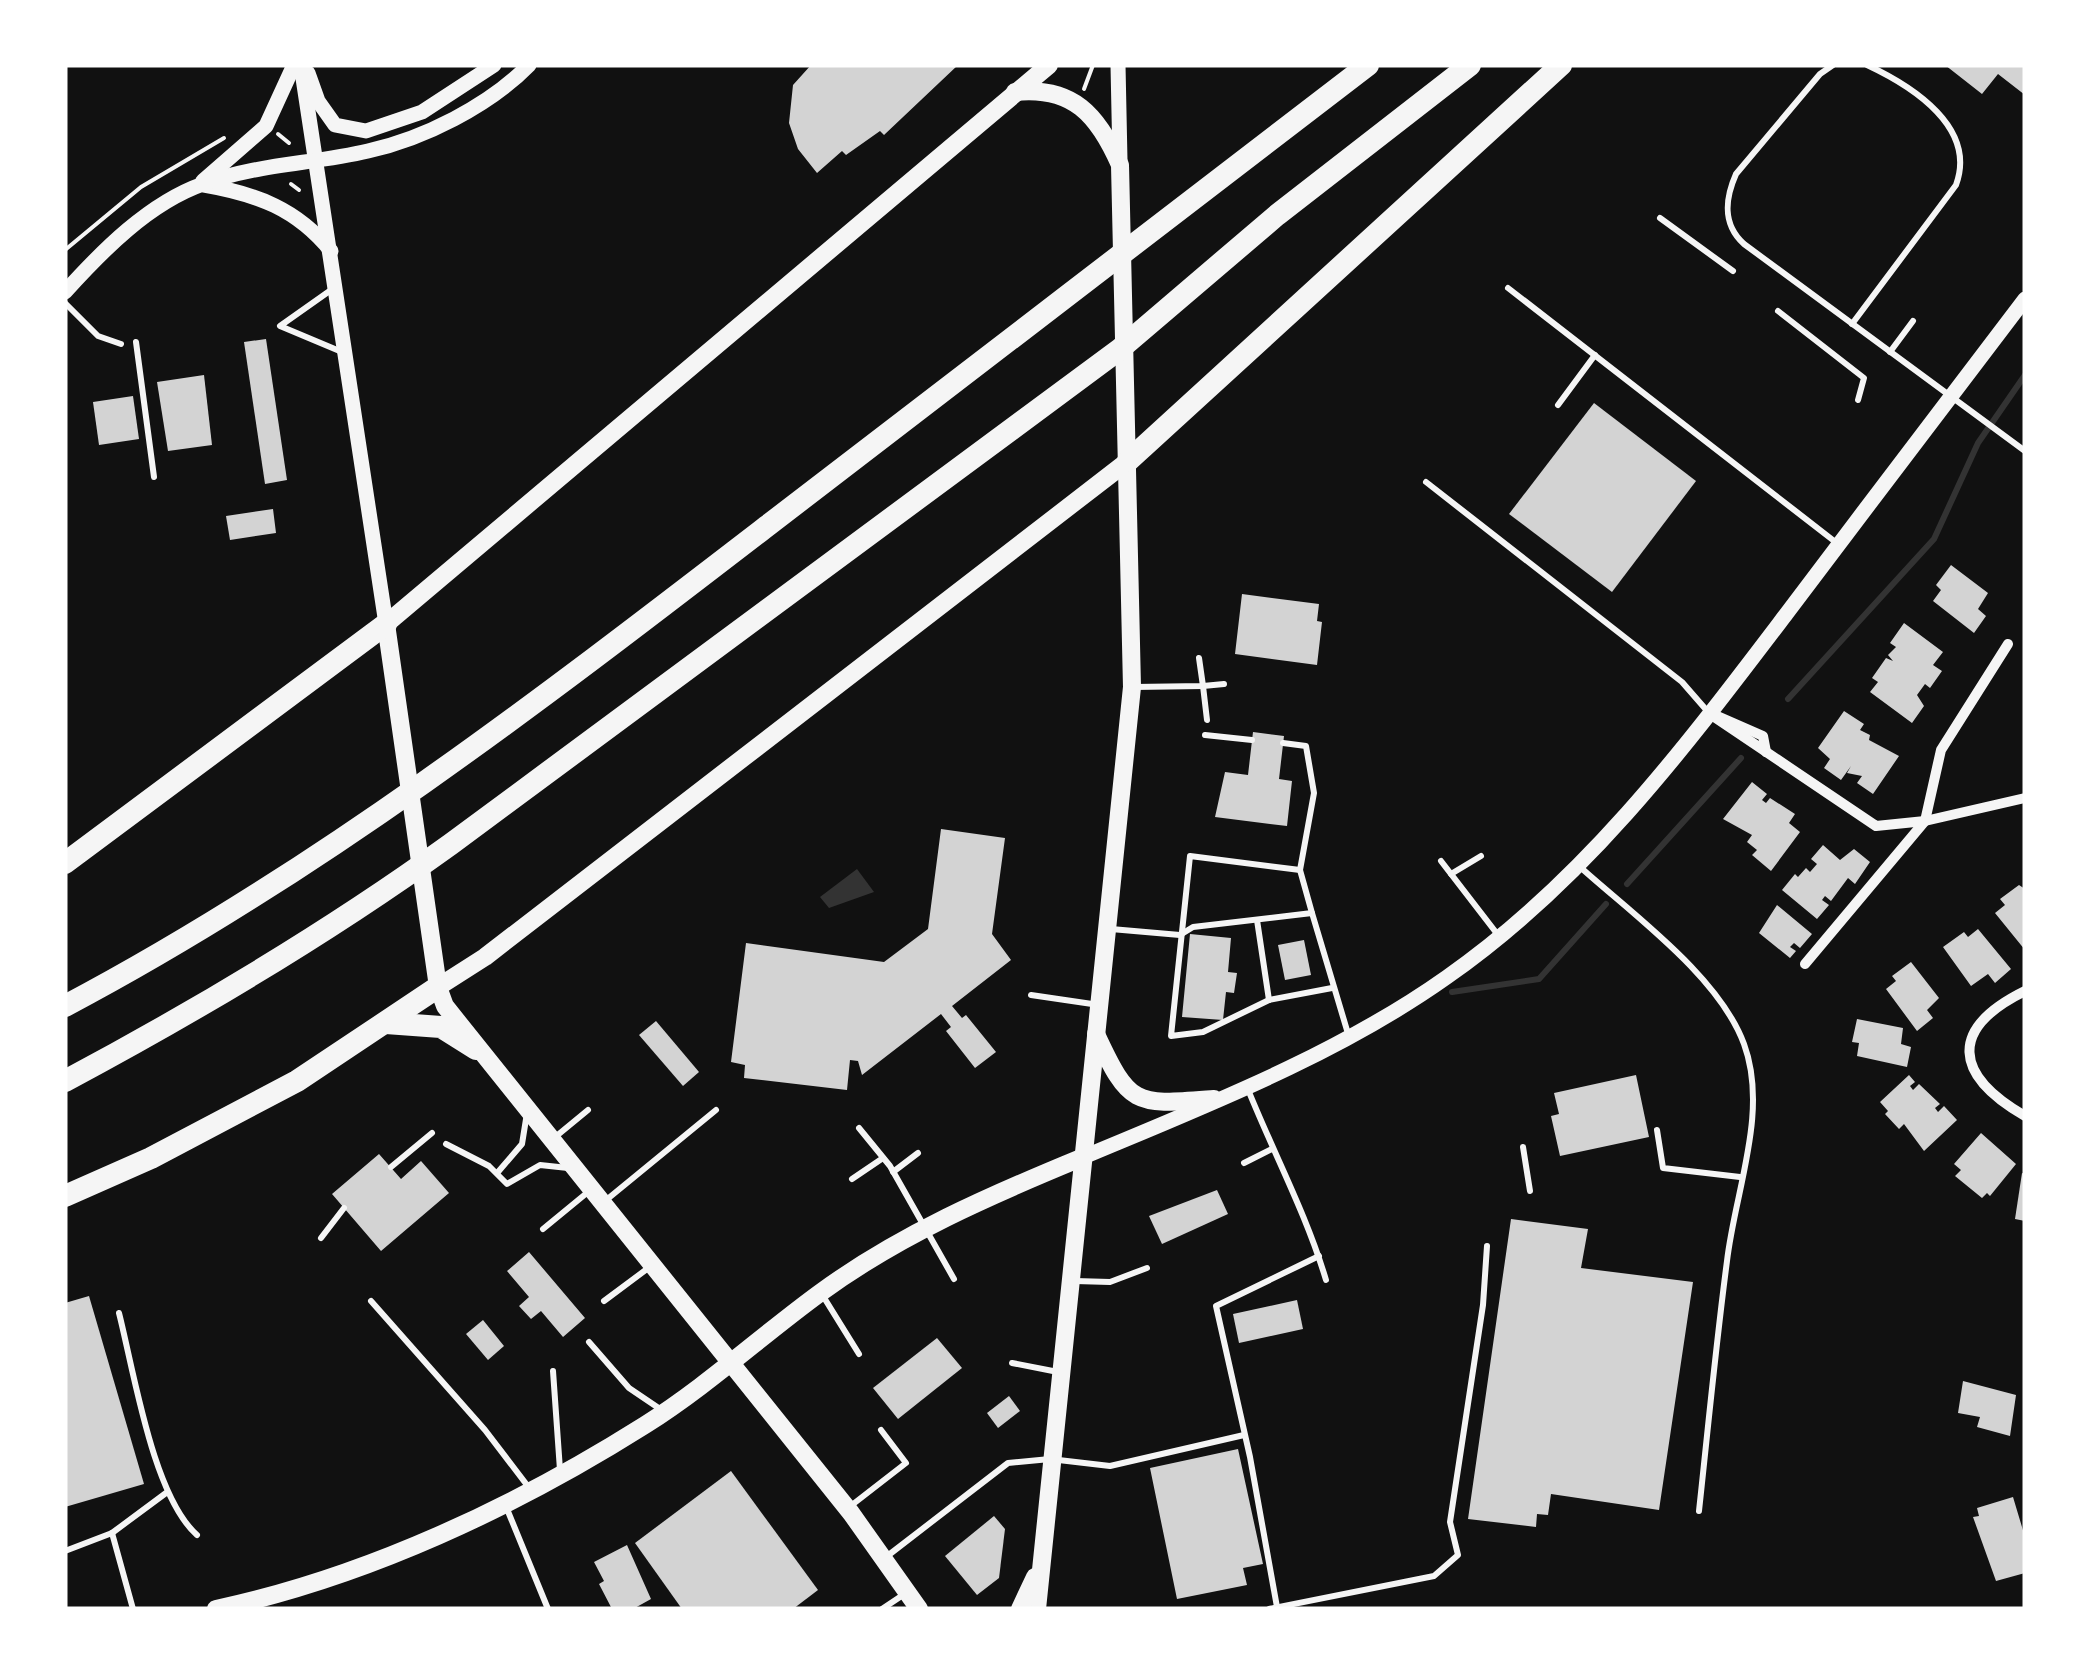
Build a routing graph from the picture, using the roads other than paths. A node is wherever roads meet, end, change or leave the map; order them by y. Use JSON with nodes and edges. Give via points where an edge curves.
{"nodes":[{"id":1,"x":300,"y":65,"type":"edge"},
{"id":2,"x":494,"y":65,"type":"edge"},
{"id":3,"x":529,"y":65,"type":"edge"},
{"id":4,"x":1049,"y":65,"type":"edge"},
{"id":5,"x":1118,"y":65,"type":"edge"},
{"id":6,"x":1368,"y":65,"type":"edge"},
{"id":7,"x":1470,"y":65,"type":"edge"},
{"id":8,"x":1562,"y":65,"type":"edge"},
{"id":9,"x":1832,"y":65,"type":"edge"},
{"id":10,"x":1867,"y":65,"type":"edge"},
{"id":11,"x":1015,"y":92,"type":"junction"},
{"id":12,"x":317,"y":160,"type":"junction"},
{"id":13,"x":1120,"y":164,"type":"junction"},
{"id":14,"x":197,"y":186,"type":"junction"},
{"id":15,"x":1660,"y":218,"type":"dead end"},
{"id":16,"x":333,"y":253,"type":"junction"},
{"id":17,"x":1733,"y":272,"type":"dead end"},
{"id":18,"x":336,"y":281,"type":"junction"},
{"id":19,"x":1508,"y":288,"type":"dead end"},
{"id":20,"x":65,"y":292,"type":"edge"},
{"id":21,"x":2025,"y":298,"type":"edge"},
{"id":22,"x":65,"y":303,"type":"edge"},
{"id":23,"x":1778,"y":311,"type":"dead end"},
{"id":24,"x":1913,"y":321,"type":"dead end"},
{"id":25,"x":1852,"y":324,"type":"junction"},
{"id":26,"x":136,"y":342,"type":"dead end"},
{"id":27,"x":121,"y":344,"type":"dead end"},
{"id":28,"x":1890,"y":352,"type":"junction"},
{"id":29,"x":1595,"y":355,"type":"junction"},
{"id":30,"x":348,"y":356,"type":"junction"},
{"id":31,"x":1950,"y":397,"type":"junction"},
{"id":32,"x":1858,"y":400,"type":"dead end"},
{"id":33,"x":1558,"y":405,"type":"dead end"},
{"id":34,"x":2025,"y":452,"type":"edge"},
{"id":35,"x":1128,"y":461,"type":"junction"},
{"id":36,"x":154,"y":476,"type":"dead end"},
{"id":37,"x":1426,"y":482,"type":"dead end"},
{"id":38,"x":1838,"y":545,"type":"junction"},
{"id":39,"x":386,"y":624,"type":"junction"},
{"id":40,"x":2008,"y":644,"type":"dead end"},
{"id":41,"x":1199,"y":658,"type":"dead end"},
{"id":42,"x":1224,"y":684,"type":"dead end"},
{"id":43,"x":1204,"y":686,"type":"junction"},
{"id":44,"x":1132,"y":687,"type":"junction"},
{"id":45,"x":1710,"y":714,"type":"junction"},
{"id":46,"x":1207,"y":720,"type":"dead end"},
{"id":47,"x":1205,"y":735,"type":"dead end"},
{"id":48,"x":1252,"y":740,"type":"dead end"},
{"id":49,"x":1283,"y":742,"type":"dead end"},
{"id":50,"x":2025,"y":798,"type":"edge"},
{"id":51,"x":1925,"y":821,"type":"junction"},
{"id":52,"x":1481,"y":856,"type":"dead end"},
{"id":53,"x":1440,"y":861,"type":"dead end"},
{"id":54,"x":65,"y":864,"type":"edge"},
{"id":55,"x":1579,"y":866,"type":"junction"},
{"id":56,"x":1300,"y":870,"type":"junction"},
{"id":57,"x":1451,"y":874,"type":"junction"},
{"id":58,"x":1312,"y":913,"type":"junction"},
{"id":59,"x":1258,"y":920,"type":"junction"},
{"id":60,"x":1110,"y":929,"type":"junction"},
{"id":61,"x":1180,"y":936,"type":"junction"},
{"id":62,"x":1500,"y":937,"type":"junction"},
{"id":63,"x":1805,"y":964,"type":"dead end"},
{"id":64,"x":438,"y":987,"type":"junction"},
{"id":65,"x":1332,"y":988,"type":"junction"},
{"id":66,"x":2025,"y":992,"type":"edge"},
{"id":67,"x":1030,"y":994,"type":"dead end"},
{"id":68,"x":1269,"y":1000,"type":"junction"},
{"id":69,"x":1100,"y":1005,"type":"junction"},
{"id":70,"x":65,"y":1006,"type":"edge"},
{"id":71,"x":382,"y":1024,"type":"junction"},
{"id":72,"x":1096,"y":1033,"type":"junction"},
{"id":73,"x":1350,"y":1038,"type":"junction"},
{"id":74,"x":476,"y":1049,"type":"junction"},
{"id":75,"x":65,"y":1081,"type":"edge"},
{"id":76,"x":1246,"y":1086,"type":"junction"},
{"id":77,"x":1214,"y":1099,"type":"junction"},
{"id":78,"x":526,"y":1107,"type":"junction"},
{"id":79,"x":588,"y":1110,"type":"dead end"},
{"id":80,"x":716,"y":1110,"type":"dead end"},
{"id":81,"x":2025,"y":1116,"type":"edge"},
{"id":82,"x":860,"y":1128,"type":"dead end"},
{"id":83,"x":1657,"y":1130,"type":"dead end"},
{"id":84,"x":432,"y":1133,"type":"dead end"},
{"id":85,"x":552,"y":1139,"type":"junction"},
{"id":86,"x":446,"y":1144,"type":"dead end"},
{"id":87,"x":1523,"y":1148,"type":"dead end"},
{"id":88,"x":1272,"y":1149,"type":"junction"},
{"id":89,"x":918,"y":1153,"type":"dead end"},
{"id":90,"x":883,"y":1158,"type":"junction"},
{"id":91,"x":1081,"y":1158,"type":"junction"},
{"id":92,"x":1244,"y":1163,"type":"dead end"},
{"id":93,"x":391,"y":1167,"type":"dead end"},
{"id":94,"x":578,"y":1170,"type":"junction"},
{"id":95,"x":498,"y":1172,"type":"junction"},
{"id":96,"x":893,"y":1172,"type":"junction"},
{"id":97,"x":1740,"y":1177,"type":"junction"},
{"id":98,"x":852,"y":1179,"type":"dead end"},
{"id":99,"x":1530,"y":1191,"type":"dead end"},
{"id":100,"x":598,"y":1195,"type":"junction"},
{"id":101,"x":65,"y":1196,"type":"edge"},
{"id":102,"x":344,"y":1208,"type":"dead end"},
{"id":103,"x":543,"y":1229,"type":"dead end"},
{"id":104,"x":926,"y":1229,"type":"junction"},
{"id":105,"x":321,"y":1238,"type":"dead end"},
{"id":106,"x":1487,"y":1246,"type":"dead end"},
{"id":107,"x":1319,"y":1256,"type":"junction"},
{"id":108,"x":653,"y":1264,"type":"junction"},
{"id":109,"x":1147,"y":1268,"type":"dead end"},
{"id":110,"x":954,"y":1280,"type":"dead end"},
{"id":111,"x":1069,"y":1280,"type":"junction"},
{"id":112,"x":1326,"y":1280,"type":"dead end"},
{"id":113,"x":821,"y":1292,"type":"junction"},
{"id":114,"x":604,"y":1300,"type":"dead end"},
{"id":115,"x":372,"y":1301,"type":"dead end"},
{"id":116,"x":118,"y":1312,"type":"dead end"},
{"id":117,"x":589,"y":1342,"type":"dead end"},
{"id":118,"x":859,"y":1354,"type":"dead end"},
{"id":119,"x":732,"y":1363,"type":"junction"},
{"id":120,"x":1012,"y":1364,"type":"dead end"},
{"id":121,"x":553,"y":1371,"type":"dead end"},
{"id":122,"x":1059,"y":1372,"type":"junction"},
{"id":123,"x":664,"y":1412,"type":"junction"},
{"id":124,"x":881,"y":1430,"type":"dead end"},
{"id":125,"x":1244,"y":1434,"type":"junction"},
{"id":126,"x":1050,"y":1459,"type":"junction"},
{"id":127,"x":561,"y":1474,"type":"junction"},
{"id":128,"x":531,"y":1490,"type":"junction"},
{"id":129,"x":166,"y":1493,"type":"junction"},
{"id":130,"x":504,"y":1503,"type":"junction"},
{"id":131,"x":848,"y":1508,"type":"junction"},
{"id":132,"x":1699,"y":1511,"type":"dead end"},
{"id":133,"x":112,"y":1533,"type":"junction"},
{"id":134,"x":197,"y":1535,"type":"dead end"},
{"id":135,"x":65,"y":1551,"type":"edge"},
{"id":136,"x":884,"y":1559,"type":"junction"},
{"id":137,"x":1040,"y":1563,"type":"junction"},
{"id":138,"x":907,"y":1592,"type":"junction"},
{"id":139,"x":1273,"y":1608,"type":"edge"},
{"id":140,"x":133,"y":1609,"type":"edge"},
{"id":141,"x":216,"y":1609,"type":"edge"},
{"id":142,"x":548,"y":1609,"type":"edge"},
{"id":143,"x":882,"y":1609,"type":"edge"},
{"id":144,"x":918,"y":1609,"type":"edge"},
{"id":145,"x":1020,"y":1609,"type":"edge"},
{"id":146,"x":1038,"y":1609,"type":"edge"}],
"edges":[{"from":1,"to":2,"type":"street","via":[[335,125],[366,131],[422,112]]},
{"from":1,"to":12,"type":"street"},
{"from":1,"to":14,"type":"street","via":[[266,126]]},
{"from":3,"to":12,"type":"street","via":[[426,131]]},
{"from":4,"to":11,"type":"main road"},
{"from":5,"to":13,"type":"street"},
{"from":6,"to":70,"type":"highway","via":[[630,631],[425,780],[265,889]]},
{"from":7,"to":75,"type":"highway","via":[[1277,215],[1120,349],[437,854],[248,978]]},
{"from":8,"to":35,"type":"highway"},
{"from":9,"to":25,"type":"lane","via":[[1736,174],[1726,212],[1744,244]]},
{"from":10,"to":25,"type":"lane","via":[[1952,125],[1964,158],[1956,185]]},
{"from":11,"to":13,"type":"main road","via":[[1055,94],[1084,106]]},
{"from":11,"to":39,"type":"main road"},
{"from":12,"to":14,"type":"street"},
{"from":12,"to":16,"type":"street"},
{"from":13,"to":35,"type":"main road"},
{"from":14,"to":16,"type":"street","via":[[284,208]]},
{"from":14,"to":20,"type":"street","via":[[130,229]]},
{"from":15,"to":17,"type":"lane"},
{"from":16,"to":18,"type":"street"},
{"from":18,"to":30,"type":"street"},
{"from":18,"to":30,"type":"lane","via":[[322,301],[280,326]]},
{"from":19,"to":29,"type":"lane"},
{"from":21,"to":31,"type":"street"},
{"from":22,"to":27,"type":"lane","via":[[98,336]]},
{"from":23,"to":32,"type":"lane","via":[[1864,378]]},
{"from":24,"to":28,"type":"lane"},
{"from":25,"to":28,"type":"lane"},
{"from":26,"to":36,"type":"lane"},
{"from":28,"to":31,"type":"lane"},
{"from":29,"to":33,"type":"lane"},
{"from":29,"to":38,"type":"lane"},
{"from":30,"to":39,"type":"street"},
{"from":31,"to":34,"type":"lane"},
{"from":31,"to":38,"type":"street"},
{"from":35,"to":44,"type":"main road"},
{"from":35,"to":64,"type":"main road"},
{"from":37,"to":45,"type":"lane","via":[[1682,682]]},
{"from":38,"to":45,"type":"street"},
{"from":39,"to":54,"type":"highway"},
{"from":39,"to":64,"type":"main road"},
{"from":40,"to":51,"type":"street","via":[[1942,750]]},
{"from":41,"to":43,"type":"lane"},
{"from":42,"to":43,"type":"lane"},
{"from":43,"to":44,"type":"lane"},
{"from":43,"to":46,"type":"lane"},
{"from":44,"to":60,"type":"main road"},
{"from":45,"to":51,"type":"street","via":[[1763,736],[1766,752],[1876,826]]},
{"from":45,"to":55,"type":"street"},
{"from":47,"to":48,"type":"lane"},
{"from":49,"to":56,"type":"lane","via":[[1306,746],[1314,793]]},
{"from":50,"to":51,"type":"street"},
{"from":51,"to":63,"type":"street"},
{"from":52,"to":57,"type":"lane"},
{"from":53,"to":57,"type":"lane"},
{"from":55,"to":62,"type":"street"},
{"from":55,"to":97,"type":"lane","via":[[1708,987],[1744,1043],[1755,1100]]},
{"from":56,"to":58,"type":"lane"},
{"from":56,"to":61,"type":"lane","via":[[1190,856]]},
{"from":57,"to":62,"type":"lane"},
{"from":58,"to":59,"type":"lane"},
{"from":58,"to":65,"type":"lane"},
{"from":59,"to":61,"type":"lane","via":[[1193,927]]},
{"from":59,"to":68,"type":"lane"},
{"from":60,"to":61,"type":"lane"},
{"from":60,"to":69,"type":"main road"},
{"from":61,"to":68,"type":"lane","via":[[1171,1036],[1203,1032]]},
{"from":62,"to":73,"type":"street"},
{"from":64,"to":71,"type":"highway"},
{"from":64,"to":74,"type":"main road"},
{"from":65,"to":68,"type":"lane"},
{"from":65,"to":73,"type":"lane"},
{"from":66,"to":81,"type":"street","via":[[1978,1021],[1971,1042],[1972,1067],[1983,1084]]},
{"from":67,"to":69,"type":"lane"},
{"from":69,"to":72,"type":"main road"},
{"from":71,"to":74,"type":"highway","via":[[441,1027]]},
{"from":71,"to":101,"type":"highway","via":[[297,1081]]},
{"from":72,"to":77,"type":"main road","via":[[1117,1077],[1140,1100]]},
{"from":72,"to":91,"type":"main road"},
{"from":73,"to":76,"type":"street"},
{"from":74,"to":78,"type":"main road"},
{"from":76,"to":77,"type":"street"},
{"from":76,"to":88,"type":"lane"},
{"from":77,"to":91,"type":"street"},
{"from":78,"to":85,"type":"main road"},
{"from":78,"to":95,"type":"lane","via":[[522,1144]]},
{"from":79,"to":85,"type":"lane"},
{"from":80,"to":100,"type":"lane"},
{"from":82,"to":90,"type":"lane"},
{"from":83,"to":97,"type":"lane","via":[[1663,1168]]},
{"from":84,"to":93,"type":"lane"},
{"from":85,"to":94,"type":"main road"},
{"from":86,"to":95,"type":"lane"},
{"from":87,"to":99,"type":"lane"},
{"from":88,"to":92,"type":"lane"},
{"from":88,"to":107,"type":"lane"},
{"from":89,"to":96,"type":"lane"},
{"from":90,"to":96,"type":"lane"},
{"from":90,"to":98,"type":"lane"},
{"from":91,"to":104,"type":"main road"},
{"from":91,"to":111,"type":"main road"},
{"from":94,"to":95,"type":"lane","via":[[540,1165],[508,1184]]},
{"from":94,"to":100,"type":"main road"},
{"from":96,"to":104,"type":"lane"},
{"from":97,"to":132,"type":"lane"},
{"from":100,"to":103,"type":"lane"},
{"from":100,"to":108,"type":"main road"},
{"from":102,"to":105,"type":"lane"},
{"from":104,"to":110,"type":"lane"},
{"from":104,"to":113,"type":"main road"},
{"from":106,"to":139,"type":"lane","via":[[1450,1522],[1458,1555],[1434,1576]]},
{"from":107,"to":112,"type":"lane"},
{"from":107,"to":125,"type":"lane","via":[[1216,1306]]},
{"from":108,"to":114,"type":"lane"},
{"from":108,"to":119,"type":"main road"},
{"from":109,"to":111,"type":"lane","via":[[1110,1282]]},
{"from":111,"to":122,"type":"main road"},
{"from":113,"to":118,"type":"lane"},
{"from":113,"to":119,"type":"main road"},
{"from":115,"to":128,"type":"lane"},
{"from":116,"to":129,"type":"lane"},
{"from":117,"to":123,"type":"lane","via":[[629,1388]]},
{"from":119,"to":123,"type":"main road"},
{"from":119,"to":131,"type":"main road"},
{"from":120,"to":122,"type":"lane"},
{"from":121,"to":127,"type":"lane"},
{"from":122,"to":126,"type":"main road"},
{"from":123,"to":127,"type":"main road"},
{"from":124,"to":131,"type":"lane","via":[[906,1463]]},
{"from":125,"to":126,"type":"lane","via":[[1110,1466]]},
{"from":125,"to":139,"type":"lane"},
{"from":126,"to":136,"type":"lane","via":[[1008,1463]]},
{"from":126,"to":137,"type":"main road"},
{"from":127,"to":128,"type":"main road"},
{"from":128,"to":130,"type":"main road"},
{"from":129,"to":133,"type":"lane"},
{"from":129,"to":134,"type":"lane"},
{"from":130,"to":141,"type":"main road","via":[[323,1578]]},
{"from":130,"to":142,"type":"lane"},
{"from":131,"to":136,"type":"main road"},
{"from":133,"to":135,"type":"lane"},
{"from":133,"to":140,"type":"lane"},
{"from":136,"to":138,"type":"main road"},
{"from":137,"to":145,"type":"main road"},
{"from":137,"to":146,"type":"main road"},
{"from":138,"to":143,"type":"lane"},
{"from":138,"to":144,"type":"main road"}]}
